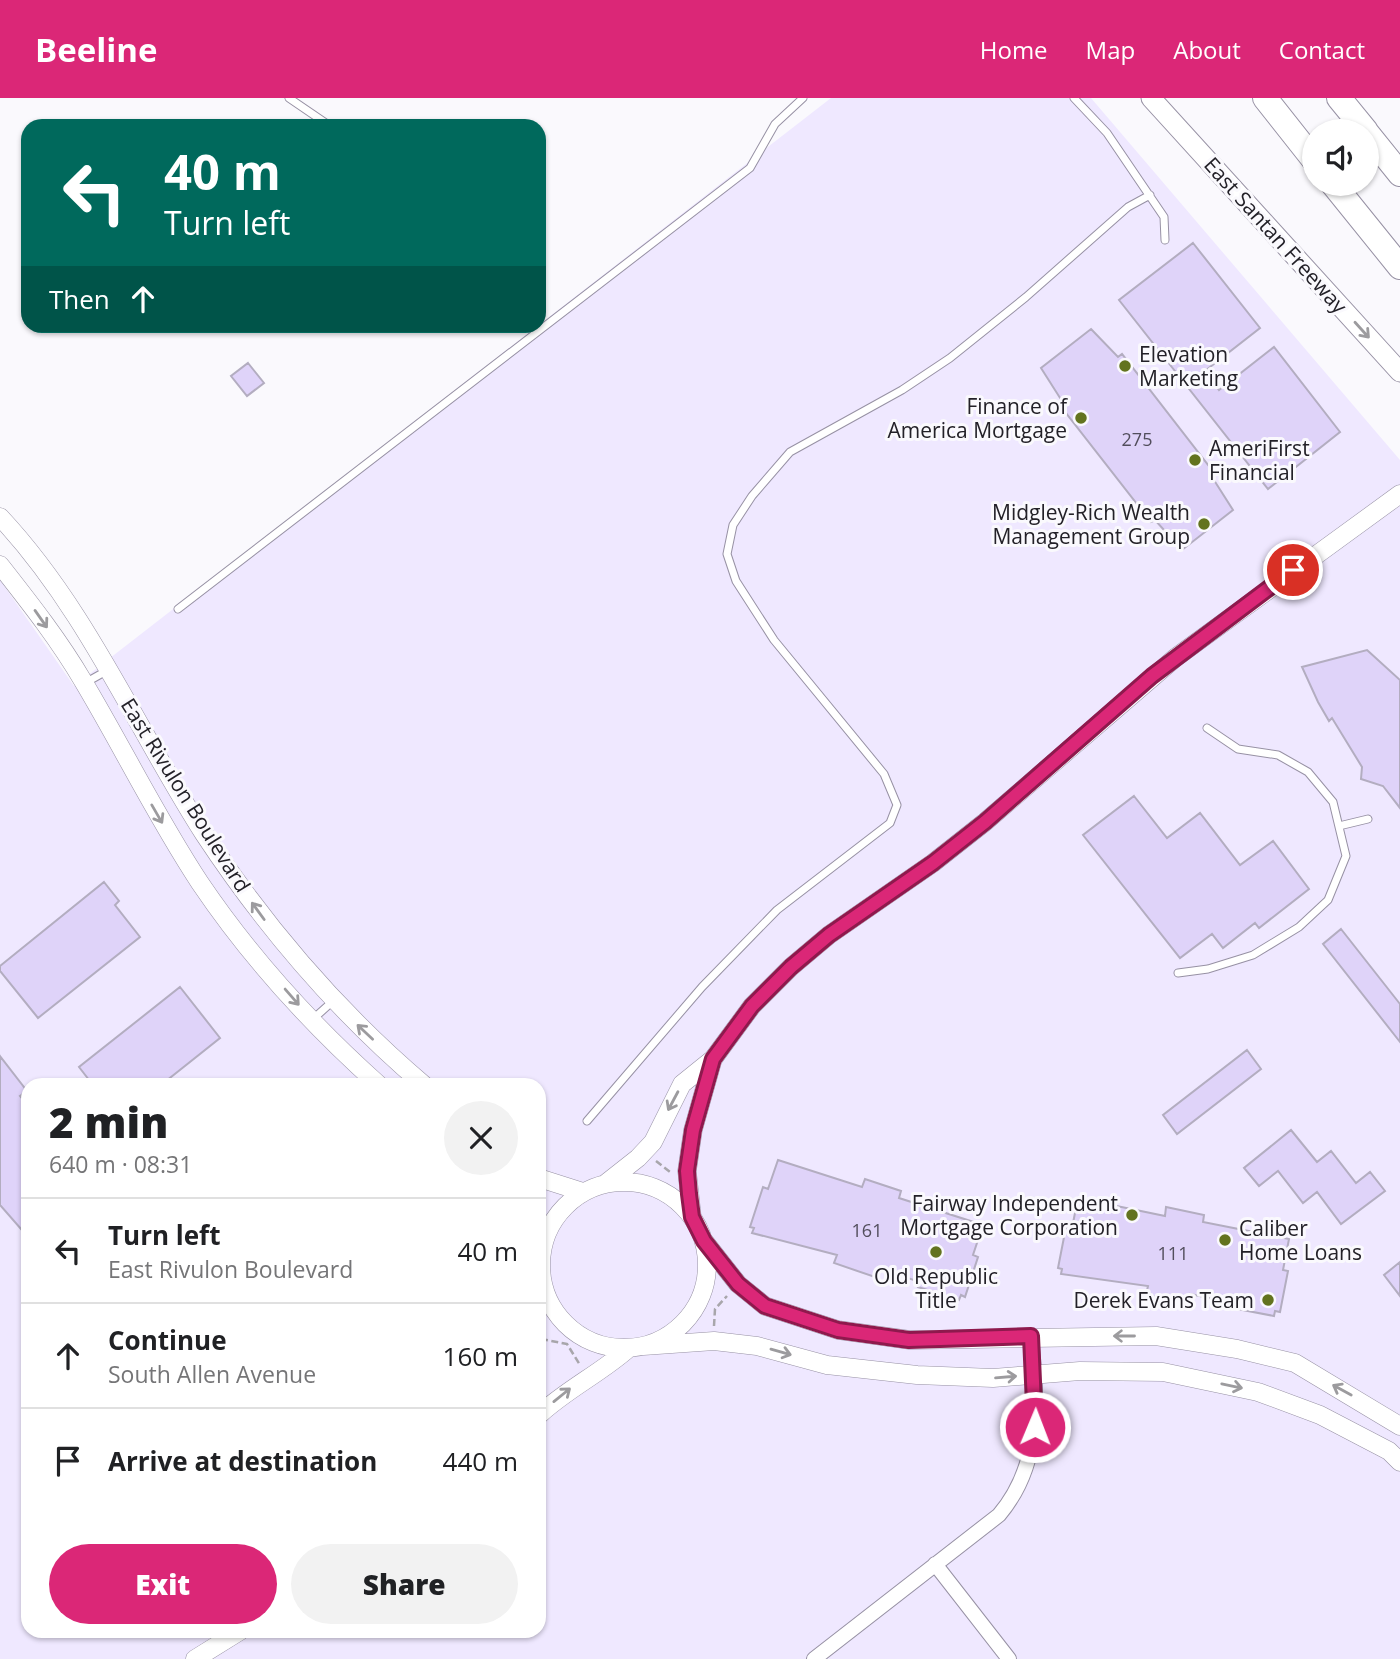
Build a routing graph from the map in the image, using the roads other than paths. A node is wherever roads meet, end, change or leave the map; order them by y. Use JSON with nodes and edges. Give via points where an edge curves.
{"nodes":[{"id":1,"x":289,"y":98,"type":"edge"},
{"id":2,"x":803,"y":98,"type":"edge"},
{"id":3,"x":1074,"y":98,"type":"edge"},
{"id":4,"x":1151,"y":98,"type":"edge"},
{"id":5,"x":1265,"y":98,"type":"edge"},
{"id":6,"x":1339,"y":98,"type":"edge"},
{"id":7,"x":320,"y":119,"type":"edge"},
{"id":8,"x":1356,"y":119,"type":"edge"},
{"id":9,"x":1302,"y":145,"type":"edge"},
{"id":10,"x":1379,"y":148,"type":"edge"},
{"id":11,"x":1398,"y":171,"type":"edge"},
{"id":12,"x":1150,"y":195,"type":"junction"},
{"id":13,"x":1344,"y":196,"type":"edge"},
{"id":14,"x":1372,"y":232,"type":"junction"},
{"id":15,"x":1165,"y":240,"type":"dead end"},
{"id":16,"x":1400,"y":267,"type":"edge"},
{"id":17,"x":1400,"y":281,"type":"edge"},
{"id":18,"x":546,"y":325,"type":"edge"},
{"id":19,"x":536,"y":333,"type":"edge"},
{"id":20,"x":1400,"y":372,"type":"edge"},
{"id":21,"x":1400,"y":494,"type":"edge"},
{"id":22,"x":0,"y":517,"type":"edge"},
{"id":23,"x":0,"y":565,"type":"edge"},
{"id":24,"x":178,"y":609,"type":"dead end"},
{"id":25,"x":108,"y":669,"type":"junction"},
{"id":26,"x":84,"y":683,"type":"junction"},
{"id":27,"x":1207,"y":728,"type":"dead end"},
{"id":28,"x":1368,"y":818,"type":"dead end"},
{"id":29,"x":1339,"y":826,"type":"junction"},
{"id":30,"x":1178,"y":973,"type":"dead end"},
{"id":31,"x":333,"y":1001,"type":"junction"},
{"id":32,"x":312,"y":1020,"type":"junction"},
{"id":33,"x":713,"y":1059,"type":"junction"},
{"id":34,"x":372,"y":1078,"type":"edge"},
{"id":35,"x":416,"y":1078,"type":"edge"},
{"id":36,"x":587,"y":1121,"type":"dead end"},
{"id":37,"x":604,"y":1184,"type":"junction"},
{"id":38,"x":546,"y":1187,"type":"edge"},
{"id":39,"x":583,"y":1192,"type":"junction"},
{"id":40,"x":692,"y":1217,"type":"junction"},
{"id":41,"x":546,"y":1239,"type":"edge"},
{"id":42,"x":704,"y":1241,"type":"junction"},
{"id":43,"x":546,"y":1292,"type":"edge"},
{"id":44,"x":1031,"y":1336,"type":"junction"},
{"id":45,"x":636,"y":1347,"type":"junction"},
{"id":46,"x":1034,"y":1375,"type":"junction"},
{"id":47,"x":546,"y":1409,"type":"edge"},
{"id":48,"x":1400,"y":1426,"type":"edge"},
{"id":49,"x":1400,"y":1462,"type":"edge"},
{"id":50,"x":935,"y":1564,"type":"junction"},
{"id":51,"x":229,"y":1638,"type":"edge"},
{"id":52,"x":195,"y":1659,"type":"edge"},
{"id":53,"x":814,"y":1659,"type":"edge"},
{"id":54,"x":1009,"y":1659,"type":"edge"}],
"edges":[{"from":1,"to":7,"type":"lane"},
{"from":2,"to":18,"type":"lane","via":[[775,124],[750,168]]},
{"from":3,"to":12,"type":"lane","via":[[1107,133]]},
{"from":4,"to":20,"type":"main road","name":"East Santan Freeway","one_way":true},
{"from":5,"to":9,"type":"highway"},
{"from":6,"to":8,"type":"highway"},
{"from":10,"to":11,"type":"highway"},
{"from":12,"to":15,"type":"lane","via":[[1164,216]]},
{"from":12,"to":36,"type":"lane","via":[[1129,207],[950,358],[790,452],[733,525],[727,554],[736,582],[774,640],[884,774],[897,805],[890,823],[777,910],[702,987]]},
{"from":13,"to":14,"type":"highway"},
{"from":14,"to":16,"type":"highway"},
{"from":14,"to":17,"type":"highway"},
{"from":19,"to":24,"type":"lane"},
{"from":21,"to":33,"type":"street","via":[[1175,658],[985,822],[829,935],[752,1006]]},
{"from":22,"to":25,"type":"street","name":"East Rivulon Boulevard","via":[[50,578]]},
{"from":23,"to":26,"type":"street","name":"East Rivulon Boulevard","one_way":true},
{"from":25,"to":26,"type":"lane"},
{"from":31,"to":25,"type":"street","name":"East Rivulon Boulevard","one_way":true,"via":[[268,925],[228,868]]},
{"from":26,"to":32,"type":"street","name":"East Rivulon Boulevard","one_way":true,"via":[[201,885]]},
{"from":27,"to":29,"type":"lane","via":[[1238,748],[1278,755],[1308,772],[1333,802]]},
{"from":28,"to":29,"type":"lane"},
{"from":29,"to":30,"type":"lane","via":[[1346,856],[1319,911],[1253,955]]},
{"from":31,"to":32,"type":"lane"},
{"from":35,"to":31,"type":"street","name":"East Rivulon Boulevard","one_way":true},
{"from":32,"to":34,"type":"street","name":"East Rivulon Boulevard"},
{"from":33,"to":37,"type":"street","one_way":true,"via":[[682,1084],[653,1142]]},
{"from":33,"to":40,"type":"street","via":[[687,1171]]},
{"from":37,"to":39,"type":"street"},
{"from":37,"to":40,"type":"street","via":[[629,1182],[653,1187],[675,1199]]},
{"from":38,"to":39,"type":"street"},
{"from":39,"to":41,"type":"street","via":[[565,1206]]},
{"from":40,"to":42,"type":"street"},
{"from":42,"to":44,"type":"street","via":[[738,1284],[765,1306],[828,1327],[909,1340]]},
{"from":42,"to":45,"type":"street","via":[[707,1268],[702,1295],[689,1318],[668,1336]]},
{"from":43,"to":45,"type":"street","via":[[560,1318],[580,1335],[603,1345]]},
{"from":44,"to":46,"type":"street"},
{"from":48,"to":44,"type":"street","one_way":true,"via":[[1295,1363],[1156,1336]]},
{"from":45,"to":46,"type":"street","one_way":true,"via":[[714,1341],[757,1346],[827,1365],[917,1375]]},
{"from":47,"to":45,"type":"street","one_way":true},
{"from":46,"to":49,"type":"street","one_way":true,"via":[[1163,1372],[1258,1392],[1320,1415],[1389,1451]]},
{"from":46,"to":50,"type":"street","via":[[1032,1453],[1019,1486],[999,1515]]},
{"from":50,"to":53,"type":"street"},
{"from":50,"to":54,"type":"street"},
{"from":51,"to":52,"type":"street"}]}
